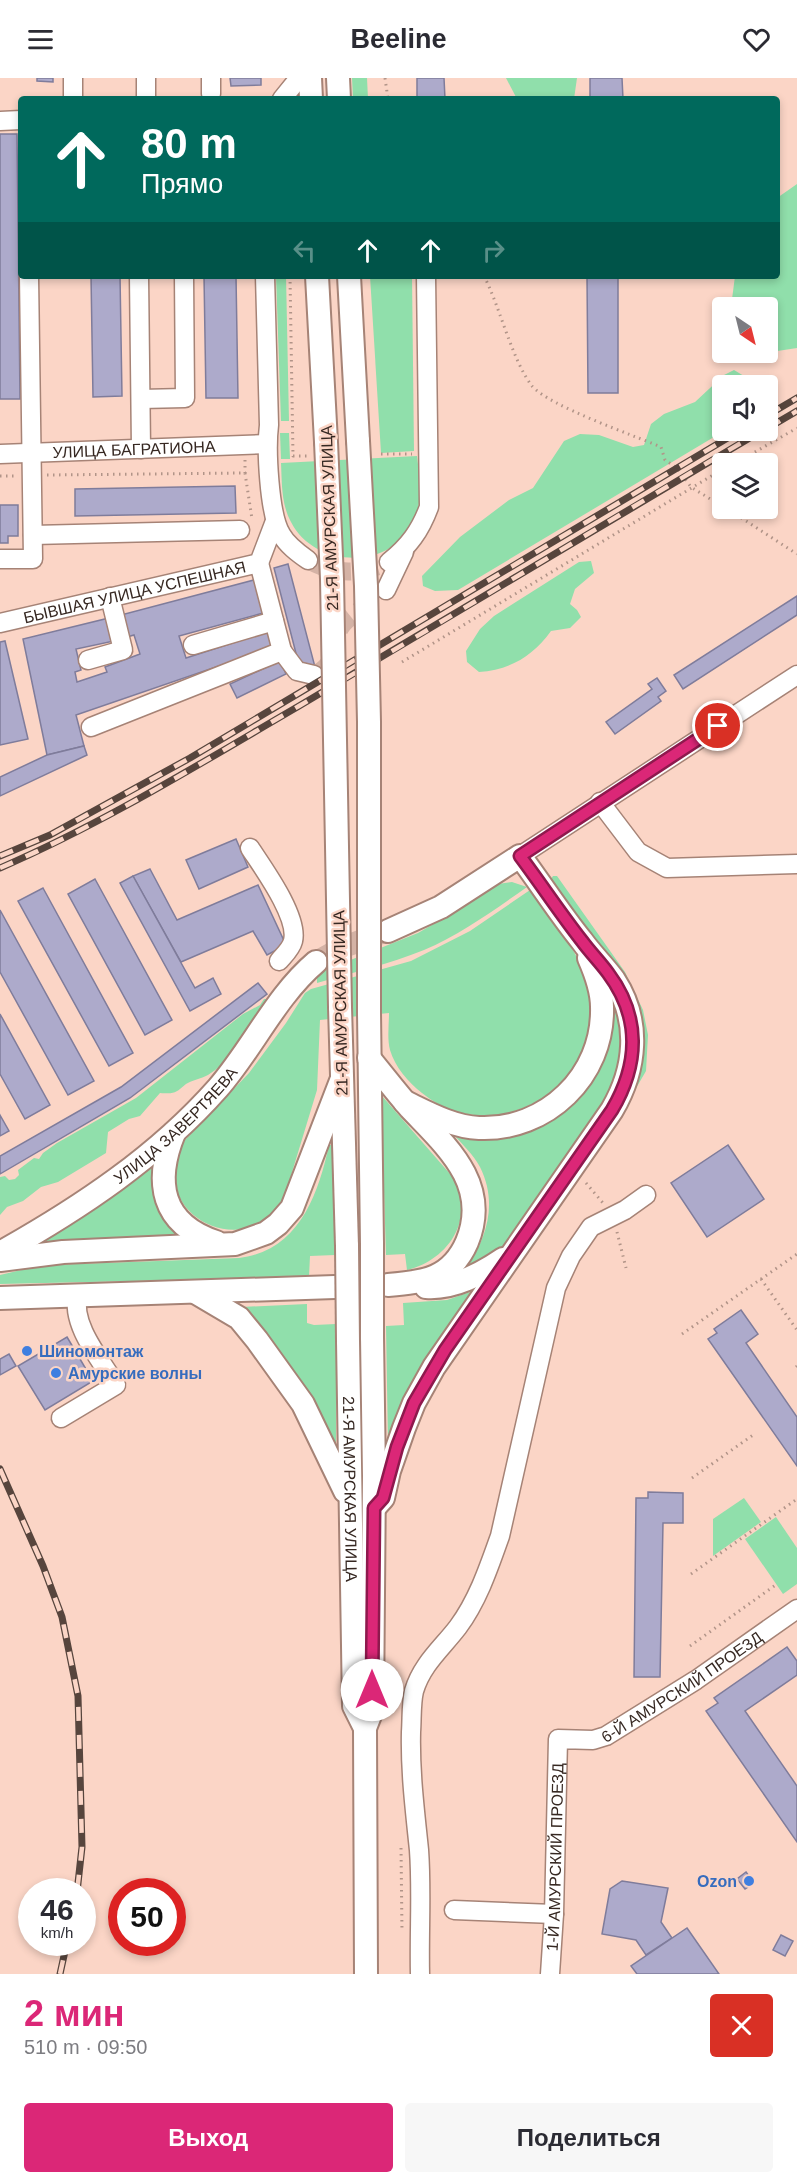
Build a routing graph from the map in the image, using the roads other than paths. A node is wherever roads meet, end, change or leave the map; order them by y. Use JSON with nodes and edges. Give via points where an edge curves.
{"nodes":[{"id":1,"x":73,"y":78,"type":"edge"},
{"id":2,"x":146,"y":78,"type":"edge"},
{"id":3,"x":299,"y":78,"type":"edge"},
{"id":4,"x":310,"y":78,"type":"edge"},
{"id":5,"x":338,"y":78,"type":"edge"},
{"id":6,"x":73,"y":96,"type":"edge"},
{"id":7,"x":146,"y":96,"type":"edge"},
{"id":8,"x":284,"y":96,"type":"edge"},
{"id":9,"x":311,"y":96,"type":"edge"},
{"id":10,"x":339,"y":96,"type":"edge"},
{"id":11,"x":18,"y":120,"type":"edge"},
{"id":12,"x":0,"y":121,"type":"edge"},
{"id":13,"x":29,"y":279,"type":"edge"},
{"id":14,"x":139,"y":279,"type":"edge"},
{"id":15,"x":184,"y":279,"type":"edge"},
{"id":16,"x":266,"y":279,"type":"edge"},
{"id":17,"x":317,"y":279,"type":"edge"},
{"id":18,"x":426,"y":279,"type":"edge"},
{"id":19,"x":350,"y":287,"type":"edge"},
{"id":20,"x":141,"y":399,"type":"junction"},
{"id":21,"x":267,"y":444,"type":"junction"},
{"id":22,"x":141,"y":449,"type":"junction"},
{"id":23,"x":0,"y":454,"type":"edge"},
{"id":24,"x":31,"y":454,"type":"junction"},
{"id":25,"x":275,"y":521,"type":"junction"},
{"id":26,"x":247,"y":530,"type":"road end"},
{"id":27,"x":33,"y":535,"type":"junction"},
{"id":28,"x":406,"y":548,"type":"junction"},
{"id":29,"x":0,"y":559,"type":"edge"},
{"id":30,"x":308,"y":560,"type":"tunnel mouth"},
{"id":31,"x":259,"y":562,"type":"junction"},
{"id":32,"x":389,"y":562,"type":"tunnel mouth"},
{"id":33,"x":386,"y":590,"type":"tunnel mouth"},
{"id":34,"x":110,"y":597,"type":"junction"},
{"id":35,"x":274,"y":621,"type":"junction"},
{"id":36,"x":0,"y":623,"type":"edge"},
{"id":37,"x":193,"y":645,"type":"dead end"},
{"id":38,"x":282,"y":651,"type":"junction"},
{"id":39,"x":88,"y":660,"type":"dead end"},
{"id":40,"x":314,"y":675,"type":"dead end"},
{"id":41,"x":797,"y":675,"type":"edge"},
{"id":42,"x":91,"y":727,"type":"dead end"},
{"id":43,"x":600,"y":802,"type":"junction"},
{"id":44,"x":250,"y":848,"type":"dead end"},
{"id":45,"x":520,"y":856,"type":"junction"},
{"id":46,"x":797,"y":864,"type":"edge"},
{"id":47,"x":388,"y":931,"type":"tunnel mouth"},
{"id":48,"x":583,"y":943,"type":"junction"},
{"id":49,"x":279,"y":961,"type":"dead end"},
{"id":50,"x":316,"y":962,"type":"tunnel mouth"},
{"id":51,"x":369,"y":1058,"type":"junction"},
{"id":52,"x":341,"y":1081,"type":"junction"},
{"id":53,"x":405,"y":1102,"type":"junction"},
{"id":54,"x":174,"y":1133,"type":"junction"},
{"id":55,"x":646,"y":1195,"type":"dead end"},
{"id":56,"x":221,"y":1244,"type":"junction"},
{"id":57,"x":514,"y":1251,"type":"junction"},
{"id":58,"x":0,"y":1253,"type":"edge"},
{"id":59,"x":0,"y":1260,"type":"edge"},
{"id":60,"x":335,"y":1287,"type":"dead end"},
{"id":61,"x":194,"y":1291,"type":"junction"},
{"id":62,"x":78,"y":1295,"type":"junction"},
{"id":63,"x":0,"y":1298,"type":"edge"},
{"id":64,"x":61,"y":1418,"type":"dead end"},
{"id":65,"x":350,"y":1501,"type":"junction"},
{"id":66,"x":374,"y":1508,"type":"junction"},
{"id":67,"x":797,"y":1609,"type":"edge"},
{"id":68,"x":365,"y":1728,"type":"junction"},
{"id":69,"x":558,"y":1739,"type":"joint"},
{"id":70,"x":454,"y":1910,"type":"dead end"},
{"id":71,"x":554,"y":1914,"type":"junction"},
{"id":72,"x":366,"y":1974,"type":"edge"},
{"id":73,"x":420,"y":1974,"type":"edge"},
{"id":74,"x":550,"y":1974,"type":"edge"}],
"edges":[{"from":1,"to":6,"type":"street"},
{"from":2,"to":7,"type":"street"},
{"from":3,"to":8,"type":"street"},
{"from":4,"to":9,"type":"main road"},
{"from":5,"to":10,"type":"main road"},
{"from":11,"to":12,"type":"street"},
{"from":13,"to":24,"type":"street"},
{"from":14,"to":20,"type":"street"},
{"from":15,"to":20,"type":"street","via":[[185,398]]},
{"from":16,"to":21,"type":"street"},
{"from":17,"to":52,"type":"main road","name":"21-Я АМУРСКАЯ УЛИЦА","bridge":true,"via":[[332,579]]},
{"from":18,"to":28,"type":"street","via":[[429,507],[419,532]]},
{"from":19,"to":51,"type":"main road","name":"21-Я АМУРСКАЯ УЛИЦА","bridge":true,"via":[[366,585]]},
{"from":20,"to":22,"type":"street"},
{"from":21,"to":22,"type":"street","name":"УЛИЦА БАГРАТИОНА"},
{"from":21,"to":25,"type":"street"},
{"from":22,"to":24,"type":"street","name":"УЛИЦА БАГРАТИОНА"},
{"from":23,"to":24,"type":"street","name":"УЛИЦА БАГРАТИОНА"},
{"from":24,"to":27,"type":"street"},
{"from":25,"to":30,"type":"street","via":[[281,535]]},
{"from":25,"to":31,"type":"street","name":"БЫВШАЯ УЛИЦА УСПЕШНАЯ"},
{"from":26,"to":27,"type":"street"},
{"from":27,"to":29,"type":"street","via":[[33,558]]},
{"from":28,"to":32,"type":"street"},
{"from":28,"to":33,"type":"street"},
{"from":31,"to":34,"type":"street","name":"БЫВШАЯ УЛИЦА УСПЕШНАЯ"},
{"from":31,"to":35,"type":"street"},
{"from":34,"to":36,"type":"street","name":"БЫВШАЯ УЛИЦА УСПЕШНАЯ"},
{"from":34,"to":39,"type":"street","via":[[123,650]]},
{"from":35,"to":37,"type":"street"},
{"from":35,"to":38,"type":"street"},
{"from":38,"to":40,"type":"street","via":[[297,671]]},
{"from":38,"to":42,"type":"street"},
{"from":41,"to":43,"type":"street"},
{"from":43,"to":45,"type":"street"},
{"from":43,"to":46,"type":"street","via":[[638,852],[667,868]]},
{"from":44,"to":49,"type":"street","via":[[284,903],[293,930],[293,942]]},
{"from":45,"to":47,"type":"main road","via":[[441,907]]},
{"from":45,"to":48,"type":"main road"},
{"from":48,"to":53,"type":"main road","via":[[599,984],[602,1016],[592,1061],[566,1096],[535,1118],[495,1128],[453,1123]]},
{"from":48,"to":57,"type":"main road","via":[[621,993],[633,1034],[631,1064],[612,1110]]},
{"from":50,"to":54,"type":"main road","name":"УЛИЦА ЗАВЕРТЯЕВА","via":[[296,979],[220,1085]]},
{"from":51,"to":53,"type":"main road"},
{"from":51,"to":66,"type":"main road","name":"21-Я АМУРСКАЯ УЛИЦА","bridge":true},
{"from":52,"to":56,"type":"main road","via":[[292,1208],[266,1233],[247,1241]]},
{"from":52,"to":65,"type":"main road","name":"21-Я АМУРСКАЯ УЛИЦА","bridge":true},
{"from":53,"to":57,"type":"main road","via":[[463,1169],[475,1212],[466,1245],[451,1266],[434,1278],[397,1284],[436,1288],[458,1283]]},
{"from":54,"to":56,"type":"main road","via":[[163,1171],[168,1201],[194,1232]]},
{"from":54,"to":58,"type":"main road","name":"УЛИЦА ЗАВЕРТЯЕВА","via":[[95,1195]]},
{"from":55,"to":73,"type":"street","via":[[591,1227],[559,1280],[500,1536],[472,1604],[431,1657],[414,1690],[411,1758],[419,1852]]},
{"from":56,"to":59,"type":"main road","via":[[63,1252]]},
{"from":57,"to":66,"type":"main road","via":[[423,1385],[404,1428],[383,1498]]},
{"from":60,"to":61,"type":"main road"},
{"from":61,"to":62,"type":"main road"},
{"from":61,"to":65,"type":"main road","via":[[238,1318],[257,1340],[310,1417]]},
{"from":62,"to":63,"type":"main road"},
{"from":62,"to":64,"type":"street","via":[[77,1321],[116,1385]]},
{"from":65,"to":68,"type":"main road","name":"21-Я АМУРСКАЯ УЛИЦА","via":[[354,1706]]},
{"from":66,"to":68,"type":"main road","name":"21-Я АМУРСКАЯ УЛИЦА","via":[[372,1710]]},
{"from":67,"to":69,"type":"street","name":"6-Й АМУРСКИЙ ПРОЕЗД","via":[[696,1680],[606,1736],[593,1740]]},
{"from":68,"to":72,"type":"main road","name":"21-Я АМУРСКАЯ УЛИЦА"},
{"from":69,"to":71,"type":"street","name":"1-Й АМУРСКИЙ ПРОЕЗД"},
{"from":70,"to":71,"type":"street"},
{"from":71,"to":74,"type":"street","name":"1-Й АМУРСКИЙ ПРОЕЗД"}]}
